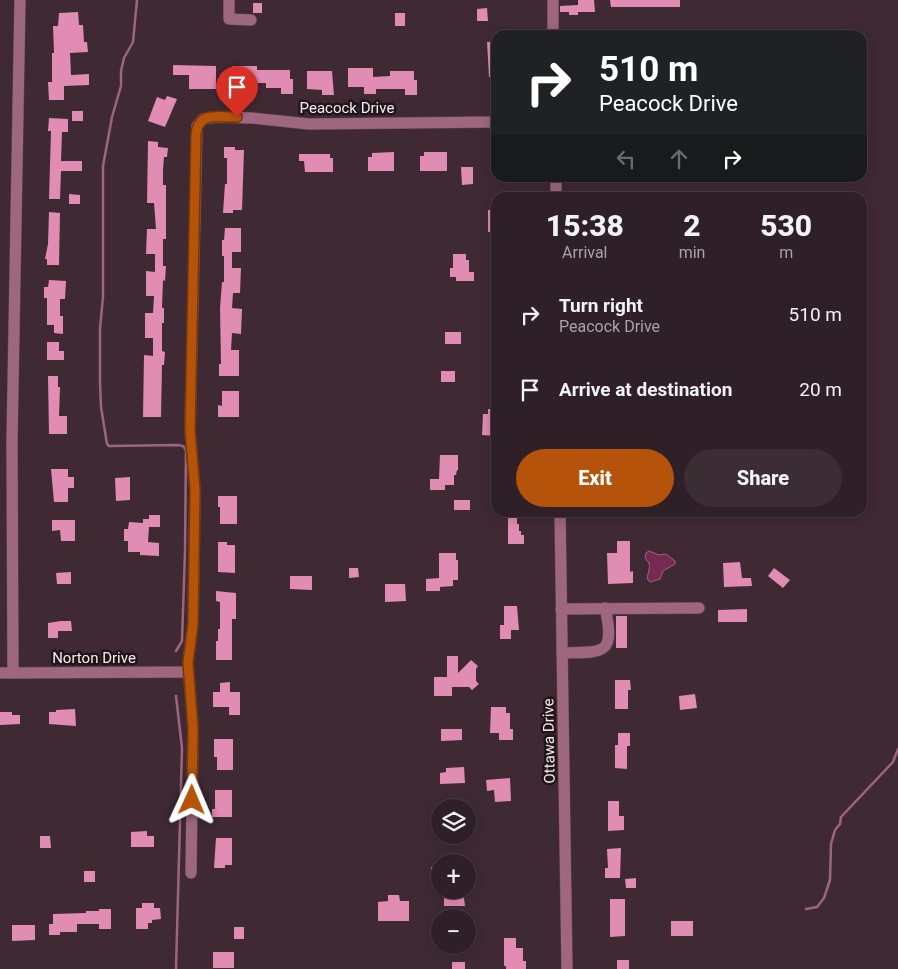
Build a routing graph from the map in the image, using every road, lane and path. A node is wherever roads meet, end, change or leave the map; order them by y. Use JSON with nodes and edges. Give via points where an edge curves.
{"nodes":[{"id":1,"x":20,"y":0,"type":"edge"},
{"id":2,"x":229,"y":0,"type":"edge"},
{"id":3,"x":553,"y":0,"type":"edge"},
{"id":4,"x":251,"y":20,"type":"dead end"},
{"id":5,"x":554,"y":30,"type":"edge"},
{"id":6,"x":491,"y":122,"type":"edge"},
{"id":7,"x":560,"y":517,"type":"edge"},
{"id":8,"x":605,"y":608,"type":"junction"},
{"id":9,"x":699,"y":608,"type":"dead end"},
{"id":10,"x":561,"y":609,"type":"junction"},
{"id":11,"x":562,"y":653,"type":"junction"},
{"id":12,"x":188,"y":672,"type":"junction"},
{"id":13,"x":0,"y":673,"type":"edge"},
{"id":14,"x":13,"y":673,"type":"junction"},
{"id":15,"x":191,"y":873,"type":"dead end"},
{"id":16,"x":567,"y":969,"type":"edge"}],
"edges":[{"from":1,"to":14,"type":"street","via":[[12,450]]},
{"from":2,"to":4,"type":"street","via":[[228,19]]},
{"from":3,"to":5,"type":"street"},
{"from":6,"to":12,"type":"street","name":"Peacock Drive","via":[[309,124],[217,116],[206,118],[196,126],[190,430],[195,500],[193,624]]},
{"from":7,"to":10,"type":"street","name":"Ottawa Drive"},
{"from":8,"to":9,"type":"street"},
{"from":8,"to":10,"type":"street"},
{"from":8,"to":11,"type":"street","via":[[610,638],[604,649]]},
{"from":10,"to":11,"type":"street","name":"Ottawa Drive"},
{"from":11,"to":16,"type":"street","name":"Ottawa Drive"},
{"from":12,"to":14,"type":"street","name":"Norton Drive"},
{"from":12,"to":15,"type":"street","via":[[193,728]]},
{"from":13,"to":14,"type":"street","name":"Norton Drive"}]}
